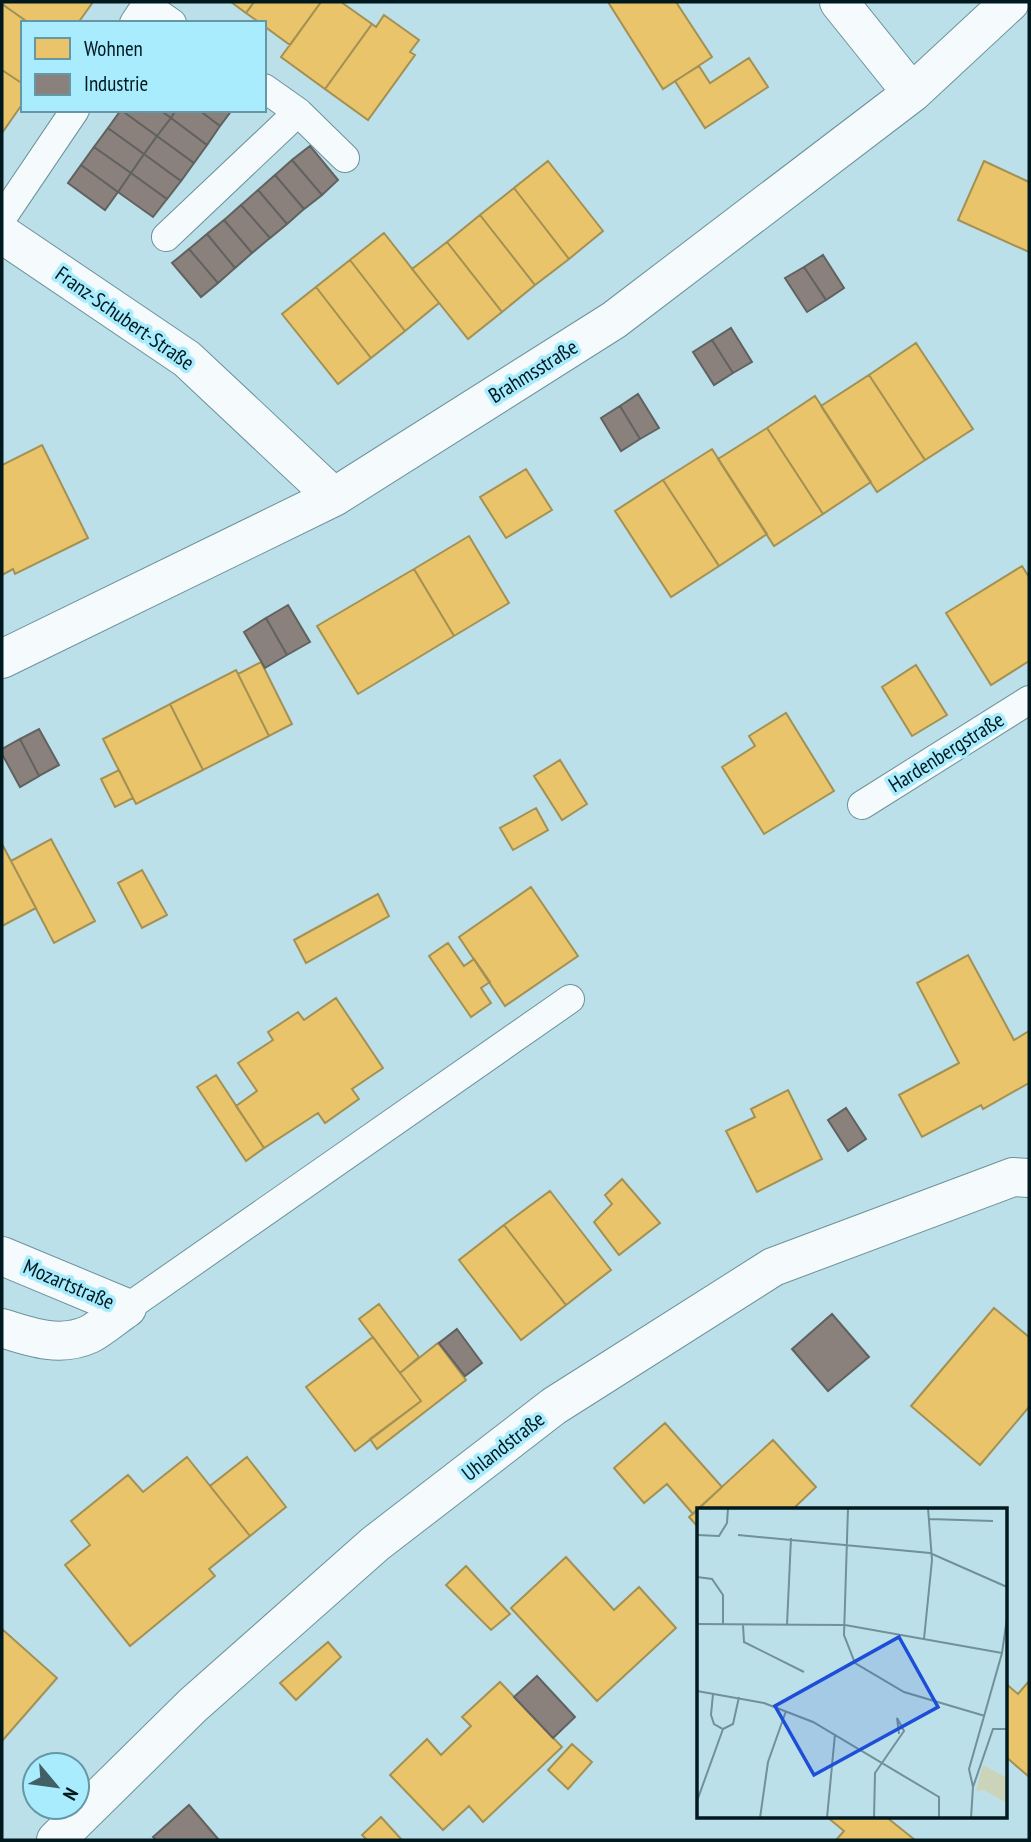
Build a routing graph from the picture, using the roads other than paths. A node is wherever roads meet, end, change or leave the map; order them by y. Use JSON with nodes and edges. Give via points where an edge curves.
{"nodes":[{"id":1,"x":839,"y":2,"type":"edge"},
{"id":2,"x":1010,"y":2,"type":"edge"},
{"id":3,"x":135,"y":21,"type":"edge"},
{"id":4,"x":169,"y":21,"type":"edge"},
{"id":5,"x":266,"y":89,"type":"edge"},
{"id":6,"x":912,"y":93,"type":"junction"},
{"id":7,"x":74,"y":112,"type":"edge"},
{"id":8,"x":298,"y":112,"type":"junction"},
{"id":9,"x":345,"y":158,"type":"dead end"},
{"id":10,"x":2,"y":218,"type":"edge"},
{"id":11,"x":2,"y":233,"type":"edge"},
{"id":12,"x":166,"y":237,"type":"dead end"},
{"id":13,"x":334,"y":497,"type":"junction"},
{"id":14,"x":2,"y":659,"type":"edge"},
{"id":15,"x":1029,"y":700,"type":"edge"},
{"id":16,"x":862,"y":805,"type":"dead end"},
{"id":17,"x":570,"y":999,"type":"dead end"},
{"id":18,"x":1029,"y":1178,"type":"edge"},
{"id":19,"x":2,"y":1256,"type":"edge"},
{"id":20,"x":127,"y":1308,"type":"junction"},
{"id":21,"x":2,"y":1328,"type":"edge"},
{"id":22,"x":56,"y":1840,"type":"edge"}],
"edges":[{"from":1,"to":6,"type":"street"},
{"from":2,"to":6,"type":"street","name":"Brahmsstraße"},
{"from":3,"to":4,"type":"lane","via":[[146,5]]},
{"from":5,"to":8,"type":"lane"},
{"from":6,"to":13,"type":"street","name":"Brahmsstraße","via":[[614,320]]},
{"from":7,"to":10,"type":"lane"},
{"from":8,"to":9,"type":"lane"},
{"from":8,"to":12,"type":"lane"},
{"from":11,"to":13,"type":"street","name":"Franz-Schubert-Straße","via":[[187,359]]},
{"from":13,"to":14,"type":"street","name":"Brahmsstraße"},
{"from":15,"to":16,"type":"lane","name":"Hardenbergstraße"},
{"from":17,"to":20,"type":"lane"},
{"from":18,"to":22,"type":"street","name":"Uhlandstraße","via":[[1013,1177],[773,1267],[554,1406],[375,1544],[193,1705]]},
{"from":19,"to":20,"type":"street","name":"Mozartstraße"},
{"from":20,"to":21,"type":"street","name":"Mozartstraße","via":[[89,1334],[60,1342]]}]}
